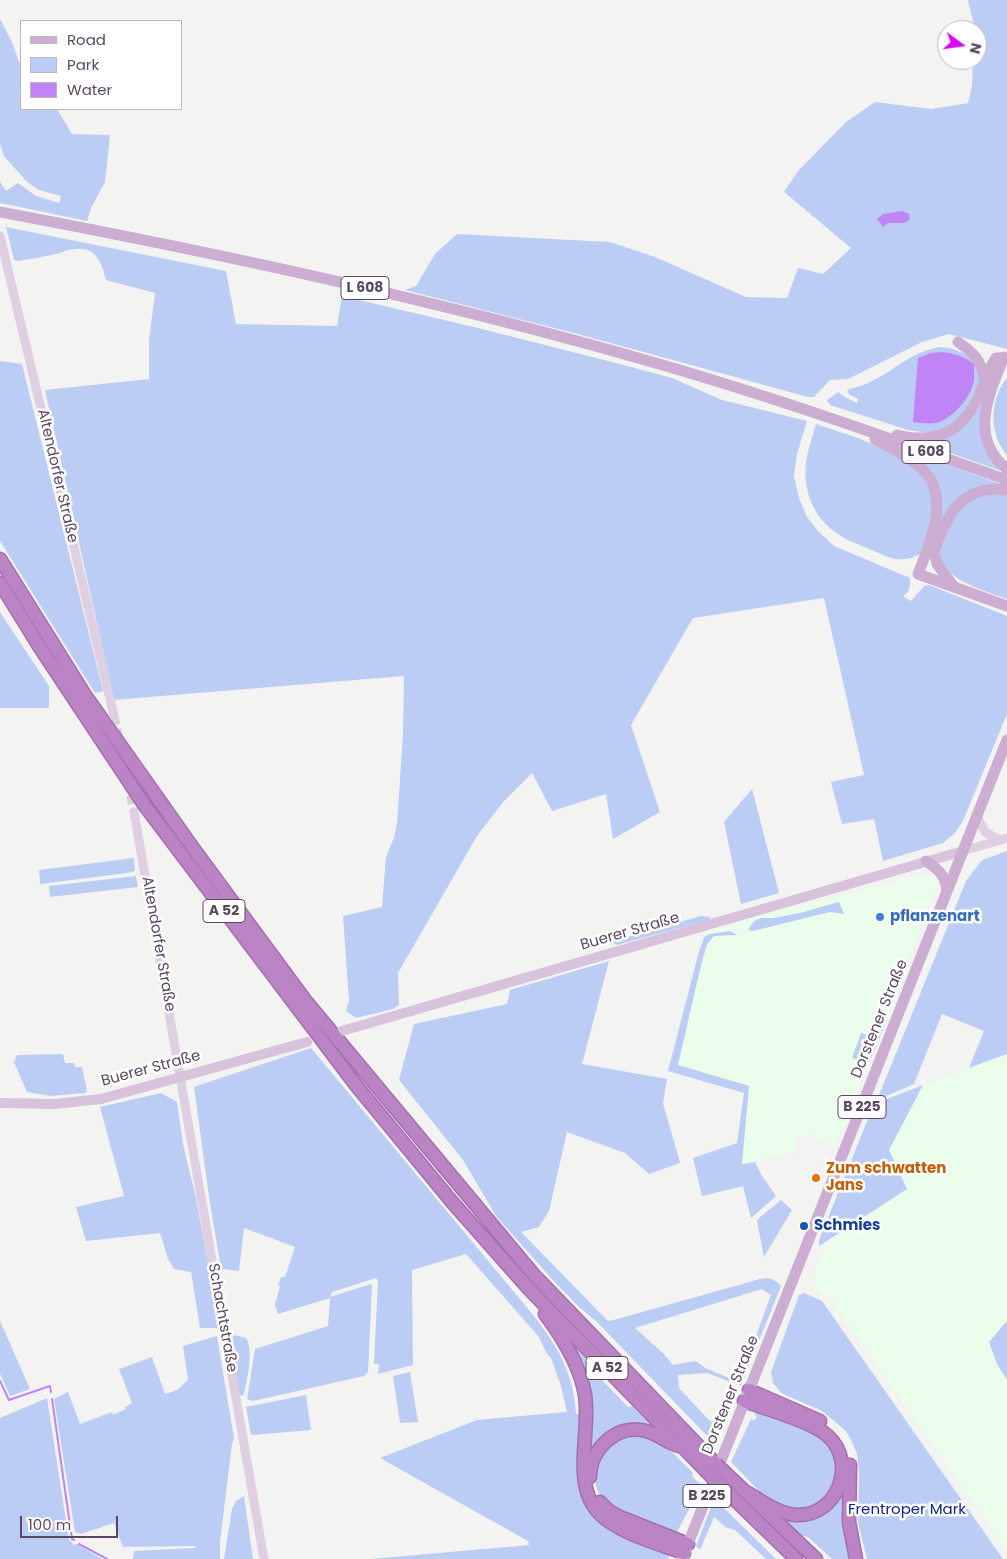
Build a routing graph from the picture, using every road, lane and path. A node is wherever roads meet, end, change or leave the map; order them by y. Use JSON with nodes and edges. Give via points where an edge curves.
{"nodes":[{"id":1,"x":3,"y":213,"type":"edge"},
{"id":2,"x":0,"y":236,"type":"edge"},
{"id":3,"x":958,"y":342,"type":"dead end"},
{"id":4,"x":1005,"y":358,"type":"edge"},
{"id":5,"x":985,"y":380,"type":"junction"},
{"id":6,"x":845,"y":423,"type":"junction"},
{"id":7,"x":1007,"y":469,"type":"edge"},
{"id":8,"x":1007,"y":480,"type":"edge"},
{"id":9,"x":1007,"y":490,"type":"edge"},
{"id":10,"x":934,"y":552,"type":"junction"},
{"id":11,"x":0,"y":559,"type":"edge"},
{"id":12,"x":918,"y":574,"type":"junction"},
{"id":13,"x":0,"y":583,"type":"edge"},
{"id":14,"x":954,"y":587,"type":"junction"},
{"id":15,"x":1007,"y":606,"type":"edge"},
{"id":16,"x":114,"y":716,"type":"tunnel mouth"},
{"id":17,"x":1007,"y":740,"type":"edge"},
{"id":18,"x":134,"y":812,"type":"tunnel mouth"},
{"id":19,"x":977,"y":816,"type":"junction"},
{"id":20,"x":1003,"y":839,"type":"edge"},
{"id":21,"x":963,"y":851,"type":"junction"},
{"id":22,"x":926,"y":861,"type":"junction"},
{"id":23,"x":947,"y":890,"type":"junction"},
{"id":24,"x":342,"y":1031,"type":"dead end"},
{"id":25,"x":307,"y":1042,"type":"dead end"},
{"id":26,"x":181,"y":1076,"type":"junction"},
{"id":27,"x":0,"y":1103,"type":"edge"},
{"id":28,"x":529,"y":1288,"type":"junction"},
{"id":29,"x":747,"y":1395,"type":"junction"},
{"id":30,"x":684,"y":1447,"type":"junction"},
{"id":31,"x":699,"y":1456,"type":"junction"},
{"id":32,"x":748,"y":1493,"type":"junction"},
{"id":33,"x":684,"y":1552,"type":"edge"},
{"id":34,"x":264,"y":1559,"type":"edge"},
{"id":35,"x":796,"y":1559,"type":"edge"},
{"id":36,"x":816,"y":1559,"type":"edge"},
{"id":37,"x":856,"y":1559,"type":"edge"}],
"edges":[{"from":1,"to":6,"type":"main road","number":"L 608","via":[[243,260],[485,316],[660,364]]},
{"from":2,"to":16,"type":"street","name":"Altendorfer Straße"},
{"from":3,"to":5,"type":"main road","via":[[977,358],[983,367]]},
{"from":4,"to":5,"type":"main road","via":[[996,358]]},
{"from":4,"to":7,"type":"main road","via":[[984,422],[991,450]]},
{"from":5,"to":6,"type":"main road","via":[[966,417],[949,433],[936,438],[908,438]]},
{"from":6,"to":8,"type":"main road","number":"L 608"},
{"from":6,"to":12,"type":"main road","via":[[908,458],[932,483],[937,499],[936,519]]},
{"from":9,"to":10,"type":"main road","via":[[981,491],[960,502],[946,522]]},
{"from":10,"to":12,"type":"main road","via":[[927,569]]},
{"from":10,"to":14,"type":"main road","via":[[937,564]]},
{"from":11,"to":31,"type":"highway","number":"A 52","via":[[90,703],[305,1000],[534,1275]]},
{"from":12,"to":14,"type":"main road"},
{"from":13,"to":28,"type":"highway","number":"A 52","via":[[145,806],[256,954],[387,1123]]},
{"from":14,"to":15,"type":"main road"},
{"from":17,"to":19,"type":"main road","name":"Dorstener Straße","number":"B 225"},
{"from":18,"to":26,"type":"street","name":"Altendorfer Straße"},
{"from":19,"to":20,"type":"street","name":"Buerer Straße","via":[[986,832]]},
{"from":19,"to":21,"type":"main road","name":"Dorstener Straße","number":"B 225"},
{"from":20,"to":21,"type":"street","name":"Buerer Straße"},
{"from":21,"to":22,"type":"main road","name":"Buerer Straße"},
{"from":21,"to":23,"type":"main road","name":"Dorstener Straße","number":"B 225"},
{"from":22,"to":23,"type":"main road","via":[[940,871]]},
{"from":22,"to":24,"type":"main road","name":"Buerer Straße"},
{"from":23,"to":29,"type":"main road","name":"Dorstener Straße","number":"B 225"},
{"from":25,"to":26,"type":"main road","name":"Buerer Straße"},
{"from":26,"to":27,"type":"main road","name":"Buerer Straße","via":[[84,1101]]},
{"from":26,"to":34,"type":"street","name":"Schachtstraße"},
{"from":28,"to":30,"type":"highway","number":"A 52"},
{"from":28,"to":33,"type":"highway","via":[[566,1345],[581,1380],[587,1427],[584,1481],[591,1503],[599,1514],[615,1525]]},
{"from":29,"to":32,"type":"highway","via":[[824,1432],[839,1451],[843,1465],[836,1494],[814,1512],[800,1515],[784,1513]]},
{"from":29,"to":33,"type":"main road","name":"Dorstener Straße","number":"B 225"},
{"from":29,"to":37,"type":"highway","via":[[801,1412],[821,1422],[844,1446],[850,1467],[849,1522]]},
{"from":30,"to":31,"type":"highway","number":"A 52"},
{"from":30,"to":33,"type":"highway","via":[[646,1431],[625,1431],[601,1446],[591,1465],[590,1475],[594,1494],[609,1511],[651,1530]]},
{"from":31,"to":32,"type":"highway","number":"A 52","bridge":true},
{"from":31,"to":35,"type":"highway","number":"A 52","bridge":true,"via":[[730,1494]]},
{"from":32,"to":36,"type":"highway","number":"A 52"}]}
